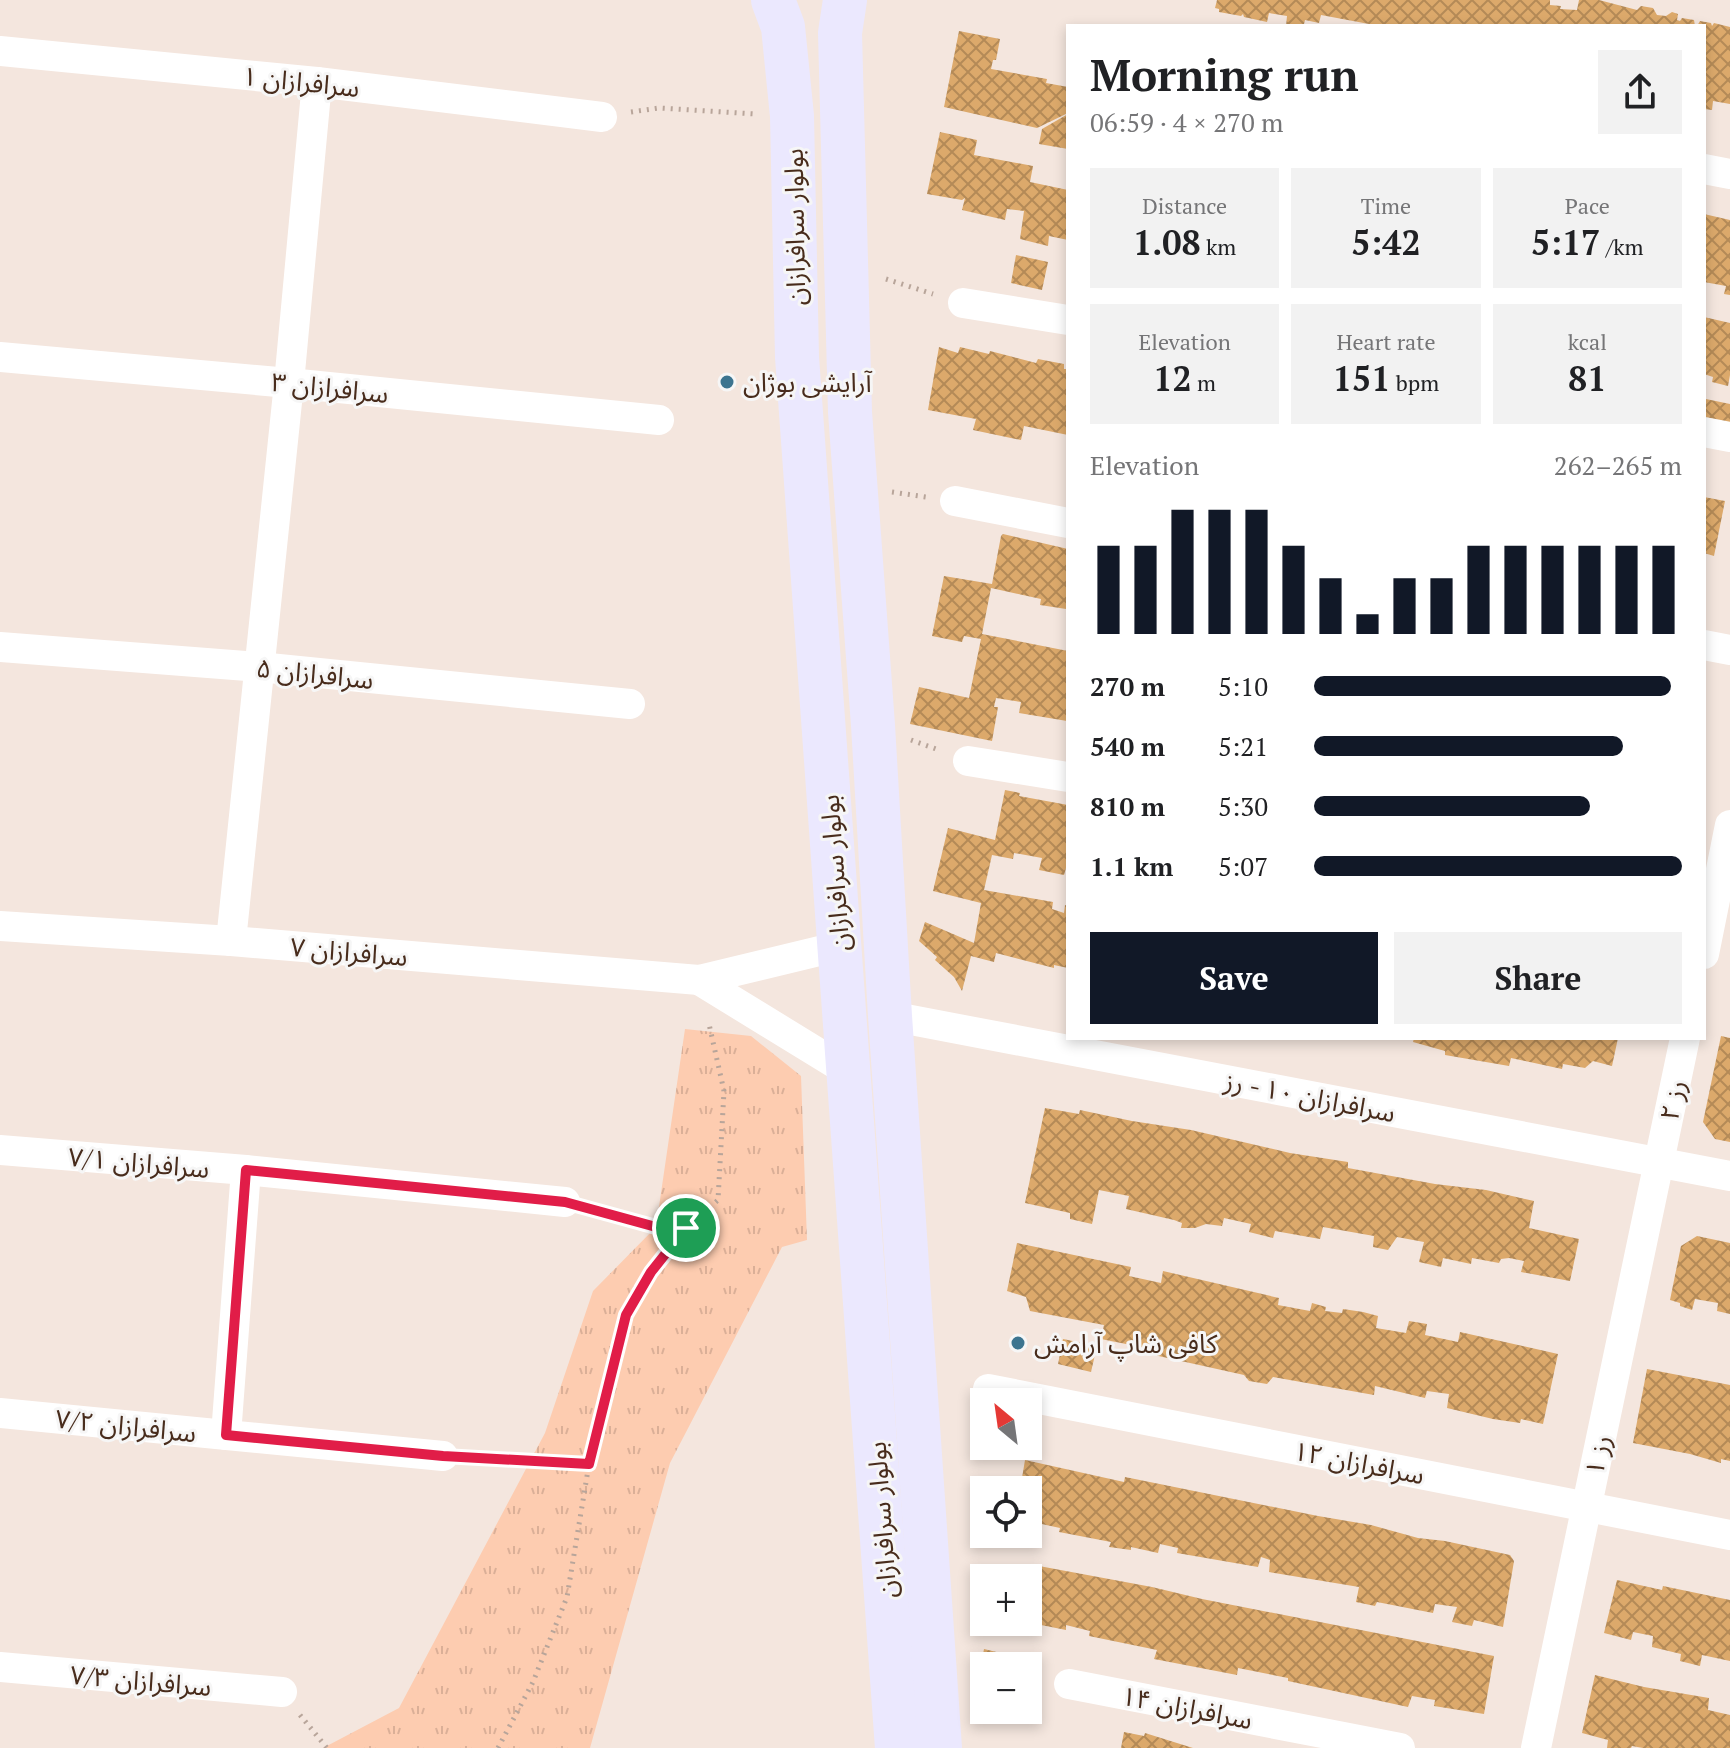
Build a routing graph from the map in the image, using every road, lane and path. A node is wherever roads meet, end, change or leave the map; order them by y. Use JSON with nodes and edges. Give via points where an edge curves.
{"nodes":[{"id":1,"x":773,"y":0,"type":"edge"},
{"id":2,"x":845,"y":0,"type":"edge"},
{"id":3,"x":0,"y":51,"type":"edge"},
{"id":4,"x":317,"y":82,"type":"junction"},
{"id":5,"x":792,"y":116,"type":"junction"},
{"id":6,"x":602,"y":117,"type":"joint"},
{"id":7,"x":1706,"y":169,"type":"edge"},
{"id":8,"x":1730,"y":174,"type":"edge"},
{"id":9,"x":847,"y":266,"type":"junction"},
{"id":10,"x":963,"y":303,"type":"joint"},
{"id":11,"x":1066,"y":320,"type":"edge"},
{"id":12,"x":0,"y":357,"type":"edge"},
{"id":13,"x":289,"y":383,"type":"junction"},
{"id":14,"x":659,"y":420,"type":"dead end"},
{"id":15,"x":1706,"y":432,"type":"edge"},
{"id":16,"x":1730,"y":437,"type":"edge"},
{"id":17,"x":856,"y":486,"type":"junction"},
{"id":18,"x":955,"y":501,"type":"joint"},
{"id":19,"x":1066,"y":523,"type":"edge"},
{"id":20,"x":1706,"y":645,"type":"edge"},
{"id":21,"x":0,"y":647,"type":"edge"},
{"id":22,"x":1730,"y":650,"type":"edge"},
{"id":23,"x":259,"y":667,"type":"junction"},
{"id":24,"x":630,"y":704,"type":"dead end"},
{"id":25,"x":873,"y":725,"type":"junction"},
{"id":26,"x":968,"y":761,"type":"joint"},
{"id":27,"x":1066,"y":777,"type":"edge"},
{"id":28,"x":1730,"y":825,"type":"edge"},
{"id":29,"x":1718,"y":882,"type":"edge"},
{"id":30,"x":0,"y":926,"type":"edge"},
{"id":31,"x":231,"y":941,"type":"junction"},
{"id":32,"x":1706,"y":944,"type":"edge"},
{"id":33,"x":840,"y":946,"type":"junction"},
{"id":34,"x":699,"y":980,"type":"junction"},
{"id":35,"x":890,"y":1016,"type":"junction"},
{"id":36,"x":1685,"y":1040,"type":"edge"},
{"id":37,"x":849,"y":1072,"type":"junction"},
{"id":38,"x":0,"y":1150,"type":"edge"},
{"id":39,"x":1658,"y":1162,"type":"junction"},
{"id":40,"x":246,"y":1170,"type":"junction"},
{"id":41,"x":1730,"y":1176,"type":"edge"},
{"id":42,"x":565,"y":1202,"type":"joint"},
{"id":43,"x":686,"y":1228,"type":"junction"},
{"id":44,"x":1042,"y":1400,"type":"edge"},
{"id":45,"x":0,"y":1413,"type":"edge"},
{"id":46,"x":226,"y":1435,"type":"junction"},
{"id":47,"x":443,"y":1456,"type":"joint"},
{"id":48,"x":589,"y":1464,"type":"junction"},
{"id":49,"x":1586,"y":1506,"type":"junction"},
{"id":50,"x":1730,"y":1535,"type":"edge"},
{"id":51,"x":0,"y":1667,"type":"edge"},
{"id":52,"x":1069,"y":1684,"type":"dead end"},
{"id":53,"x":282,"y":1692,"type":"joint"},
{"id":54,"x":327,"y":1748,"type":"edge"},
{"id":55,"x":498,"y":1748,"type":"edge"},
{"id":56,"x":897,"y":1748,"type":"edge"},
{"id":57,"x":940,"y":1748,"type":"edge"},
{"id":58,"x":1400,"y":1748,"type":"edge"},
{"id":59,"x":1536,"y":1748,"type":"edge"}],
"edges":[{"from":1,"to":5,"type":"main road","name":"بولوار سرافرازان","via":[[783,27]]},
{"from":2,"to":9,"type":"main road","name":"بولوار سرافرازان","via":[[840,33]]},
{"from":3,"to":4,"type":"street","name":"سرافرازان ۱"},
{"from":4,"to":6,"type":"street","name":"سرافرازان ۱"},
{"from":4,"to":13,"type":"street"},
{"from":5,"to":6,"type":"path","via":[[659,108]]},
{"from":5,"to":33,"type":"main road","name":"بولوار سرافرازان","via":[[797,357]]},
{"from":7,"to":8,"type":"street"},
{"from":9,"to":10,"type":"path"},
{"from":9,"to":17,"type":"main road","name":"بولوار سرافرازان"},
{"from":10,"to":11,"type":"street"},
{"from":12,"to":13,"type":"street","name":"سرافرازان ۳"},
{"from":13,"to":14,"type":"street","name":"سرافرازان ۳"},
{"from":13,"to":23,"type":"street"},
{"from":15,"to":16,"type":"street"},
{"from":17,"to":18,"type":"path"},
{"from":17,"to":25,"type":"main road","name":"بولوار سرافرازان"},
{"from":18,"to":19,"type":"street"},
{"from":20,"to":22,"type":"street"},
{"from":21,"to":23,"type":"street","name":"سرافرازان ۵"},
{"from":23,"to":24,"type":"street","name":"سرافرازان ۵"},
{"from":23,"to":31,"type":"street"},
{"from":25,"to":26,"type":"path"},
{"from":25,"to":35,"type":"main road","name":"بولوار سرافرازان"},
{"from":26,"to":27,"type":"street"},
{"from":28,"to":29,"type":"street"},
{"from":29,"to":32,"type":"street"},
{"from":30,"to":31,"type":"street","name":"سرافرازان ۷"},
{"from":31,"to":34,"type":"street","name":"سرافرازان ۷"},
{"from":33,"to":34,"type":"street"},
{"from":33,"to":37,"type":"main road","name":"بولوار سرافرازان"},
{"from":34,"to":37,"type":"street"},
{"from":34,"to":43,"type":"path","via":[[724,1106],[718,1200]]},
{"from":35,"to":39,"type":"street","name":"سرافرازان ۱۰ - رز"},
{"from":35,"to":57,"type":"main road","name":"بولوار سرافرازان"},
{"from":36,"to":39,"type":"street","name":"رز ۲"},
{"from":37,"to":56,"type":"main road","name":"بولوار سرافرازان"},
{"from":38,"to":40,"type":"street","name":"سرافرازان ۷/۱"},
{"from":39,"to":41,"type":"street","name":"سرافرازان ۱۰ - رز"},
{"from":39,"to":49,"type":"street","name":"رز ۱"},
{"from":40,"to":42,"type":"street","name":"سرافرازان ۷/۱"},
{"from":40,"to":46,"type":"street"},
{"from":42,"to":43,"type":"path","via":[[656,1227]]},
{"from":43,"to":48,"type":"path","via":[[626,1315]]},
{"from":44,"to":49,"type":"street","name":"سرافرازان ۱۲"},
{"from":45,"to":46,"type":"street","name":"سرافرازان ۷/۲"},
{"from":46,"to":47,"type":"street","name":"سرافرازان ۷/۲"},
{"from":47,"to":48,"type":"path"},
{"from":48,"to":55,"type":"path","via":[[567,1597],[533,1682]]},
{"from":49,"to":50,"type":"street","name":"سرافرازان ۱۲"},
{"from":49,"to":59,"type":"street","name":"رز ۱"},
{"from":51,"to":53,"type":"street","name":"سرافرازان ۷/۳"},
{"from":52,"to":58,"type":"street","name":"سرافرازان ۱۴"},
{"from":53,"to":54,"type":"path"}]}
